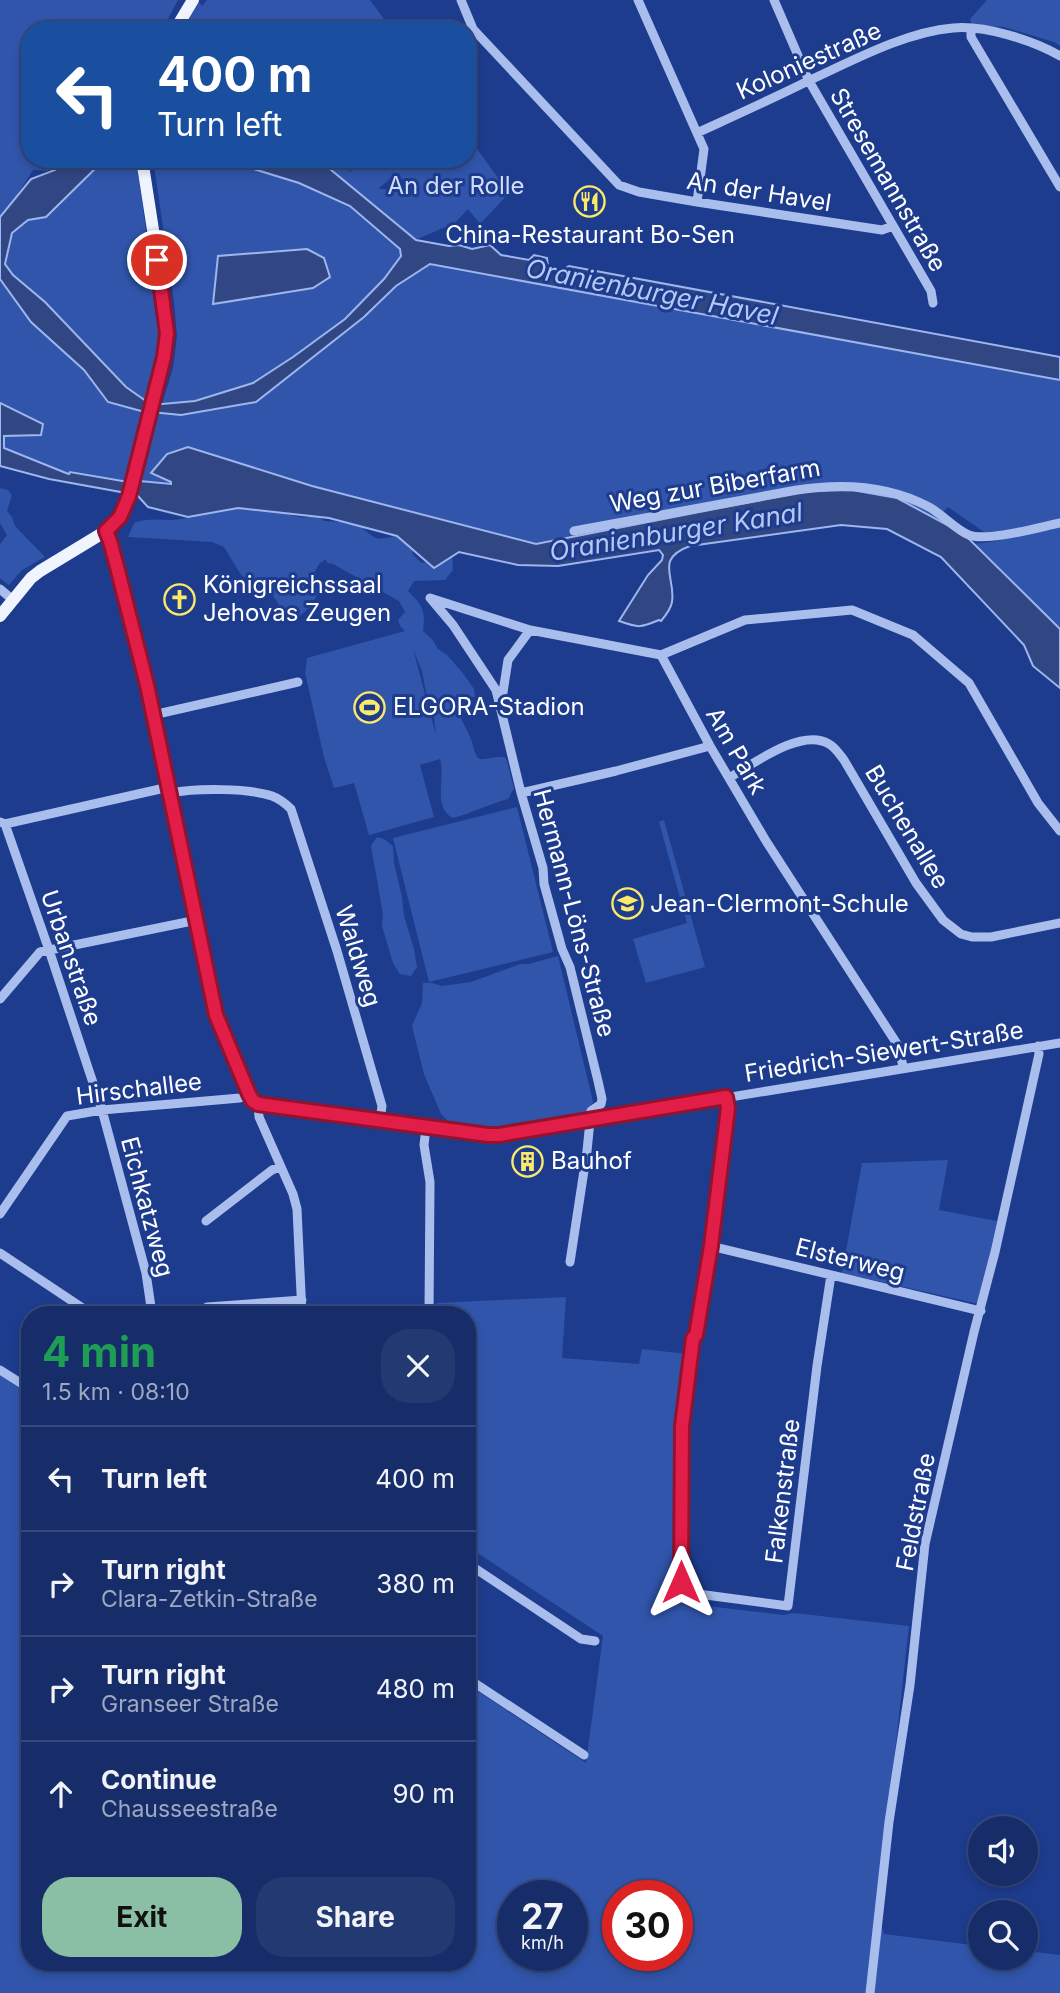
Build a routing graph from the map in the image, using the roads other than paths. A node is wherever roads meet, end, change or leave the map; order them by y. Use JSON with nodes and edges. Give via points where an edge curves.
{"nodes":[{"id":1,"x":193,"y":0,"type":"edge"},
{"id":2,"x":461,"y":0,"type":"edge"},
{"id":3,"x":638,"y":0,"type":"edge"},
{"id":4,"x":774,"y":0,"type":"edge"},
{"id":5,"x":180,"y":21,"type":"edge"},
{"id":6,"x":470,"y":21,"type":"edge"},
{"id":7,"x":971,"y":29,"type":"junction"},
{"id":8,"x":476,"y":32,"type":"edge"},
{"id":9,"x":1060,"y":56,"type":"edge"},
{"id":10,"x":808,"y":81,"type":"junction"},
{"id":11,"x":697,"y":133,"type":"junction"},
{"id":12,"x":143,"y":168,"type":"edge"},
{"id":13,"x":1060,"y":187,"type":"edge"},
{"id":14,"x":697,"y":202,"type":"junction"},
{"id":15,"x":893,"y":226,"type":"junction"},
{"id":16,"x":933,"y":303,"type":"dead end"},
{"id":17,"x":1060,"y":523,"type":"edge"},
{"id":18,"x":106,"y":531,"type":"junction"},
{"id":19,"x":574,"y":531,"type":"dead end"},
{"id":20,"x":0,"y":589,"type":"edge"},
{"id":21,"x":13,"y":600,"type":"junction"},
{"id":22,"x":0,"y":616,"type":"edge"},
{"id":23,"x":530,"y":630,"type":"junction"},
{"id":24,"x":661,"y":656,"type":"junction"},
{"id":25,"x":298,"y":682,"type":"dead end"},
{"id":26,"x":501,"y":711,"type":"junction"},
{"id":27,"x":153,"y":715,"type":"junction"},
{"id":28,"x":710,"y":746,"type":"junction"},
{"id":29,"x":729,"y":778,"type":"junction"},
{"id":30,"x":170,"y":790,"type":"junction"},
{"id":31,"x":522,"y":793,"type":"junction"},
{"id":32,"x":2,"y":823,"type":"edge"},
{"id":33,"x":1060,"y":831,"type":"edge"},
{"id":34,"x":197,"y":920,"type":"junction"},
{"id":35,"x":1060,"y":923,"type":"edge"},
{"id":36,"x":49,"y":950,"type":"junction"},
{"id":37,"x":0,"y":999,"type":"edge"},
{"id":38,"x":1060,"y":1043,"type":"edge"},
{"id":39,"x":1038,"y":1046,"type":"junction"},
{"id":40,"x":903,"y":1068,"type":"junction"},
{"id":41,"x":249,"y":1094,"type":"junction"},
{"id":42,"x":726,"y":1097,"type":"junction"},
{"id":43,"x":258,"y":1104,"type":"junction"},
{"id":44,"x":102,"y":1110,"type":"junction"},
{"id":45,"x":590,"y":1120,"type":"junction"},
{"id":46,"x":380,"y":1121,"type":"junction"},
{"id":47,"x":426,"y":1128,"type":"junction"},
{"id":48,"x":280,"y":1167,"type":"junction"},
{"id":49,"x":0,"y":1214,"type":"edge"},
{"id":50,"x":206,"y":1221,"type":"dead end"},
{"id":51,"x":711,"y":1246,"type":"junction"},
{"id":52,"x":0,"y":1253,"type":"edge"},
{"id":53,"x":570,"y":1262,"type":"dead end"},
{"id":54,"x":831,"y":1275,"type":"junction"},
{"id":55,"x":302,"y":1300,"type":"junction"},
{"id":56,"x":80,"y":1306,"type":"edge"},
{"id":57,"x":151,"y":1306,"type":"edge"},
{"id":58,"x":221,"y":1306,"type":"edge"},
{"id":59,"x":302,"y":1306,"type":"edge"},
{"id":60,"x":429,"y":1306,"type":"edge"},
{"id":61,"x":981,"y":1311,"type":"junction"},
{"id":62,"x":0,"y":1370,"type":"edge"},
{"id":63,"x":21,"y":1384,"type":"edge"},
{"id":64,"x":476,"y":1569,"type":"edge"},
{"id":65,"x":595,"y":1641,"type":"dead end"},
{"id":66,"x":476,"y":1684,"type":"edge"},
{"id":67,"x":584,"y":1755,"type":"dead end"},
{"id":68,"x":870,"y":1993,"type":"edge"}],
"edges":[{"from":1,"to":5,"type":"main road"},
{"from":2,"to":6,"type":"street","name":"An der Havel"},
{"from":3,"to":11,"type":"street"},
{"from":4,"to":10,"type":"street","name":"Stresemannstraße"},
{"from":7,"to":9,"type":"street","name":"Koloniestraße","via":[[1003,33]]},
{"from":7,"to":10,"type":"street","name":"Koloniestraße","via":[[955,27],[905,40]]},
{"from":7,"to":13,"type":"street","via":[[971,37]]},
{"from":8,"to":14,"type":"street","name":"An der Havel","via":[[619,185]]},
{"from":10,"to":11,"type":"street","name":"Koloniestraße"},
{"from":10,"to":15,"type":"street","name":"Stresemannstraße"},
{"from":11,"to":14,"type":"street","via":[[704,149]]},
{"from":12,"to":18,"type":"main road","via":[[167,333],[129,496],[120,517]]},
{"from":14,"to":15,"type":"street","name":"An der Havel","via":[[882,230]]},
{"from":15,"to":16,"type":"street","name":"Stresemannstraße","via":[[931,291]]},
{"from":17,"to":19,"type":"street","name":"Weg zur Biberfarm","via":[[997,536],[970,536],[931,508],[902,495],[848,485],[797,490]]},
{"from":18,"to":21,"type":"main road","via":[[40,571]]},
{"from":18,"to":27,"type":"street"},
{"from":20,"to":21,"type":"street"},
{"from":21,"to":22,"type":"main road"},
{"from":23,"to":24,"type":"street"},
{"from":23,"to":26,"type":"street","name":"Hermann-Löns-Straße","via":[[508,660]]},
{"from":23,"to":26,"type":"street","name":"Hermann-Löns-Straße","via":[[430,598],[491,680]]},
{"from":24,"to":28,"type":"street","name":"Am Park"},
{"from":24,"to":33,"type":"street","via":[[745,620],[852,610],[913,635],[969,684],[1038,803]]},
{"from":25,"to":27,"type":"street"},
{"from":26,"to":31,"type":"street","name":"Hermann-Löns-Straße"},
{"from":27,"to":30,"type":"street"},
{"from":28,"to":29,"type":"street","name":"Am Park"},
{"from":28,"to":31,"type":"street"},
{"from":29,"to":35,"type":"street","name":"Buchenallee","via":[[799,741],[830,744],[943,920],[972,937]]},
{"from":29,"to":40,"type":"street","name":"Am Park","via":[[899,1047]]},
{"from":30,"to":32,"type":"street"},
{"from":30,"to":34,"type":"street"},
{"from":30,"to":46,"type":"street","name":"Waldweg","via":[[270,795],[282,800],[294,814],[382,1105]]},
{"from":31,"to":45,"type":"street","name":"Hermann-Löns-Straße","via":[[602,1099],[591,1111]]},
{"from":32,"to":36,"type":"street","name":"Urbanstraße"},
{"from":34,"to":36,"type":"street"},
{"from":34,"to":41,"type":"street","via":[[216,1015]]},
{"from":36,"to":37,"type":"street","via":[[40,952]]},
{"from":36,"to":44,"type":"street","name":"Urbanstraße"},
{"from":38,"to":39,"type":"street","name":"Friedrich-Siewert-Straße"},
{"from":39,"to":40,"type":"street","name":"Friedrich-Siewert-Straße"},
{"from":39,"to":61,"type":"street","name":"Feldstraße"},
{"from":40,"to":42,"type":"street","name":"Friedrich-Siewert-Straße"},
{"from":41,"to":43,"type":"street"},
{"from":41,"to":44,"type":"street","name":"Hirschallee"},
{"from":42,"to":45,"type":"street","name":"Friedrich-Siewert-Straße"},
{"from":42,"to":51,"type":"street"},
{"from":43,"to":46,"type":"street","name":"Friedrich-Siewert-Straße"},
{"from":43,"to":48,"type":"street"},
{"from":44,"to":49,"type":"street","name":"Hirschallee","via":[[67,1116]]},
{"from":44,"to":57,"type":"street","name":"Eichkatzweg"},
{"from":45,"to":47,"type":"street","name":"Friedrich-Siewert-Straße","via":[[499,1135]]},
{"from":45,"to":53,"type":"street","name":"Hermann-Löns-Straße"},
{"from":46,"to":47,"type":"street","name":"Friedrich-Siewert-Straße"},
{"from":47,"to":60,"type":"street"},
{"from":48,"to":50,"type":"street"},
{"from":48,"to":55,"type":"street","via":[[297,1209]]},
{"from":51,"to":54,"type":"street","name":"Elsterweg"},
{"from":51,"to":54,"type":"street","name":"Falkenstraße","via":[[682,1426],[683,1592],[788,1606]]},
{"from":52,"to":56,"type":"street"},
{"from":54,"to":61,"type":"street","name":"Elsterweg"},
{"from":55,"to":58,"type":"street"},
{"from":55,"to":59,"type":"street"},
{"from":61,"to":68,"type":"street","name":"Feldstraße","via":[[925,1544]]},
{"from":62,"to":63,"type":"street"},
{"from":64,"to":65,"type":"street","via":[[581,1639]]},
{"from":66,"to":67,"type":"street"}]}
